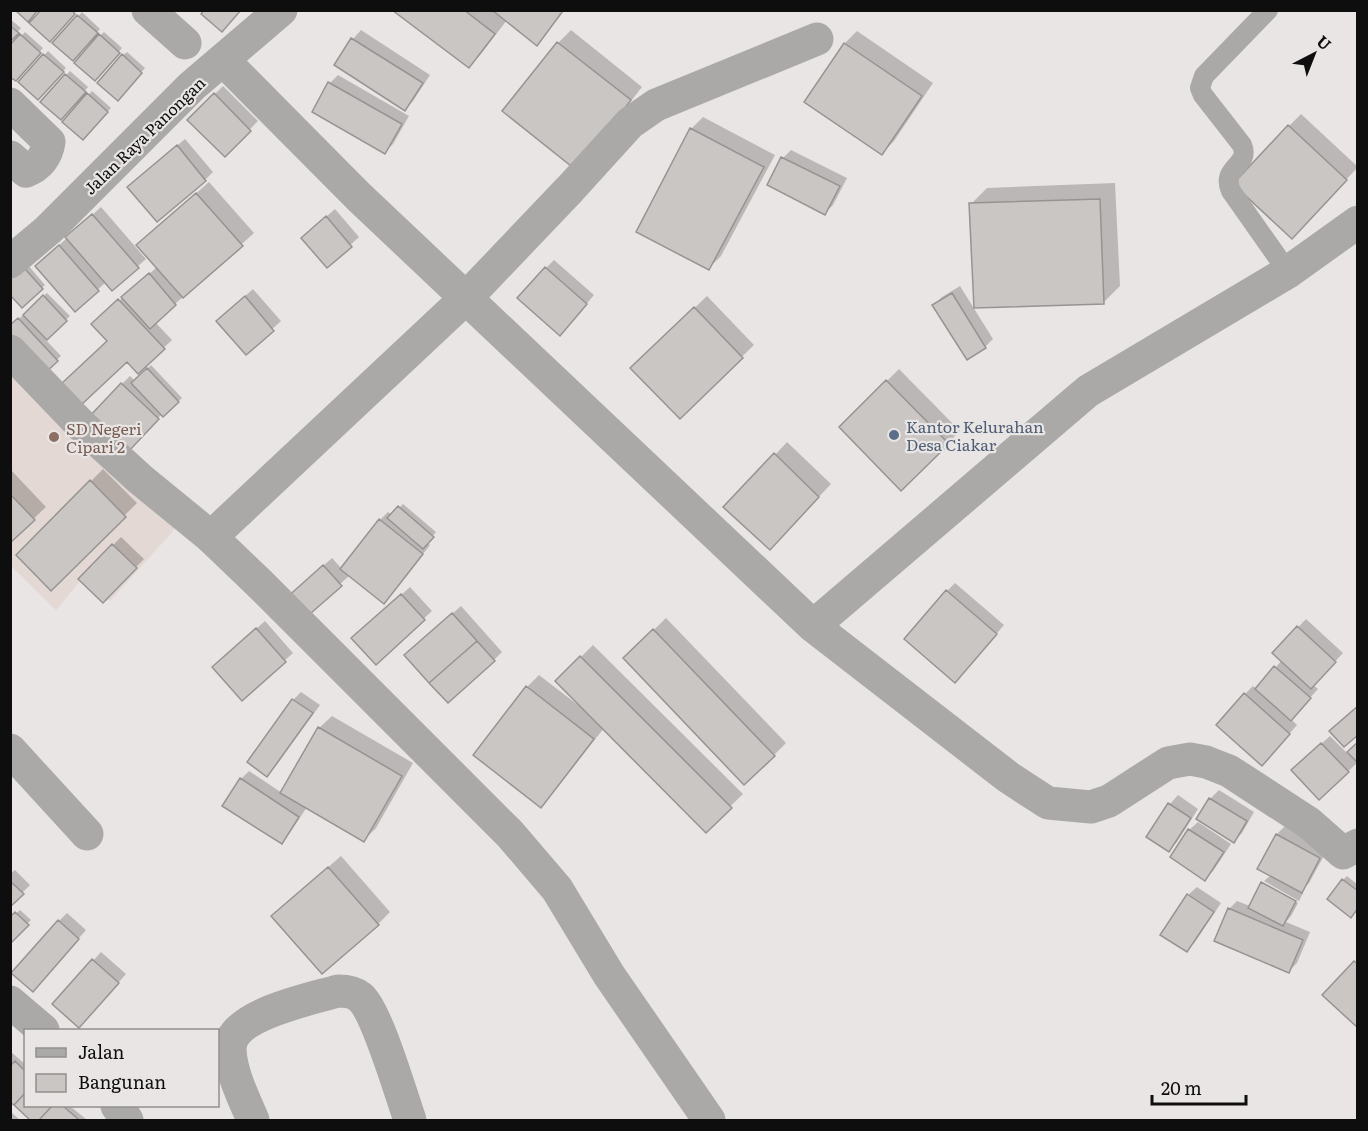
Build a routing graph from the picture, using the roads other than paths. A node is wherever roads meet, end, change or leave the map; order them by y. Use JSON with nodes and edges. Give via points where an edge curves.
{"nodes":[{"id":1,"x":148,"y":10,"type":"edge"},
{"id":2,"x":281,"y":10,"type":"edge"},
{"id":3,"x":1268,"y":10,"type":"edge"},
{"id":4,"x":817,"y":39,"type":"dead end"},
{"id":5,"x":185,"y":43,"type":"dead end"},
{"id":6,"x":223,"y":60,"type":"junction"},
{"id":7,"x":10,"y":104,"type":"edge"},
{"id":8,"x":10,"y":157,"type":"edge"},
{"id":9,"x":1358,"y":222,"type":"edge"},
{"id":10,"x":10,"y":262,"type":"edge"},
{"id":11,"x":1288,"y":272,"type":"junction"},
{"id":12,"x":466,"y":297,"type":"junction"},
{"id":13,"x":10,"y":351,"type":"edge"},
{"id":14,"x":211,"y":537,"type":"junction"},
{"id":15,"x":813,"y":626,"type":"junction"},
{"id":16,"x":10,"y":750,"type":"edge"},
{"id":17,"x":87,"y":834,"type":"dead end"},
{"id":18,"x":1353,"y":854,"type":"edge"},
{"id":19,"x":10,"y":1002,"type":"edge"},
{"id":20,"x":42,"y":1029,"type":"edge"},
{"id":21,"x":118,"y":1107,"type":"edge"},
{"id":22,"x":127,"y":1120,"type":"edge"},
{"id":23,"x":253,"y":1120,"type":"edge"},
{"id":24,"x":410,"y":1120,"type":"edge"},
{"id":25,"x":710,"y":1120,"type":"edge"}],
"edges":[{"from":1,"to":5,"type":"street"},
{"from":2,"to":6,"type":"street","name":"Jalan Raya Panongan"},
{"from":3,"to":11,"type":"lane","via":[[1204,76],[1200,88],[1245,152],[1227,183]]},
{"from":4,"to":12,"type":"street","via":[[656,105],[630,123]]},
{"from":6,"to":10,"type":"street","name":"Jalan Raya Panongan"},
{"from":6,"to":12,"type":"street","via":[[359,197]]},
{"from":7,"to":8,"type":"street","via":[[49,142],[44,158],[26,171]]},
{"from":9,"to":11,"type":"street"},
{"from":11,"to":15,"type":"street","via":[[1088,391]]},
{"from":12,"to":14,"type":"street"},
{"from":12,"to":15,"type":"street"},
{"from":13,"to":14,"type":"street","via":[[82,426]]},
{"from":14,"to":25,"type":"street","via":[[536,864],[557,889],[609,975]]},
{"from":15,"to":18,"type":"street","via":[[1008,777],[1048,803],[1091,807],[1109,801],[1168,763],[1190,759],[1229,771]]},
{"from":16,"to":17,"type":"street"},
{"from":19,"to":20,"type":"street"},
{"from":21,"to":22,"type":"street"},
{"from":23,"to":24,"type":"street","via":[[236,1077],[230,1049],[232,1037],[244,1024],[266,1013],[338,991],[360,997],[372,1014]]}]}
